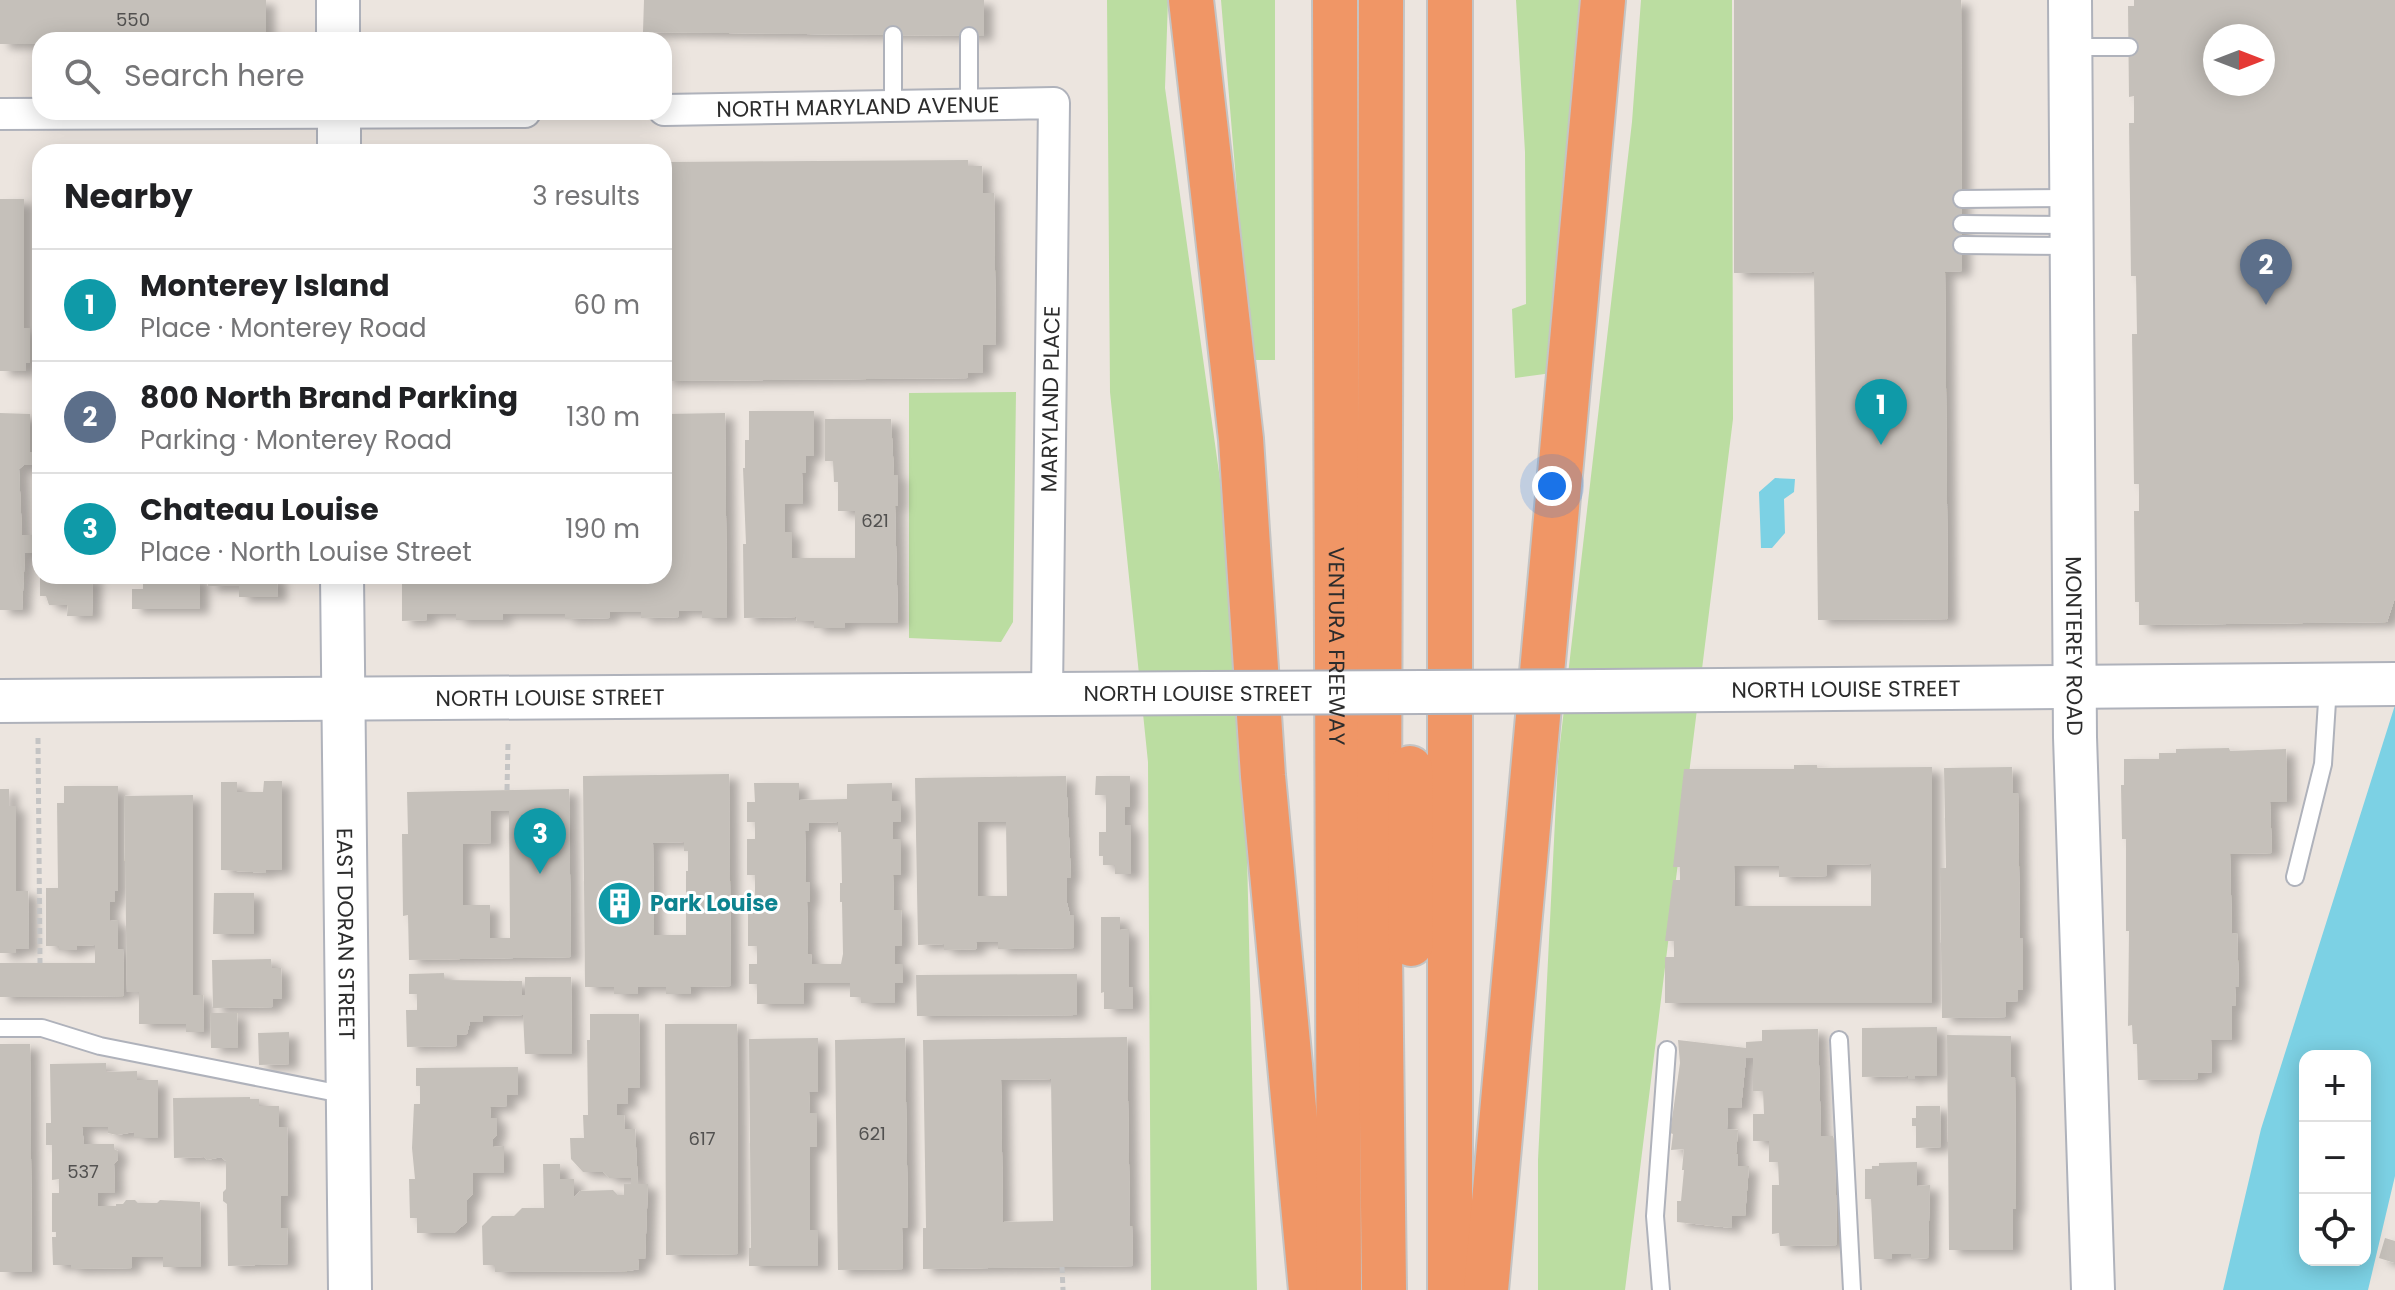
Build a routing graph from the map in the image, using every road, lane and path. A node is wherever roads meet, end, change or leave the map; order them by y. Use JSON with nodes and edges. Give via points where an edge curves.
{"nodes":[{"id":1,"x":338,"y":0,"type":"edge"},
{"id":2,"x":1191,"y":0,"type":"edge"},
{"id":3,"x":1335,"y":0,"type":"edge"},
{"id":4,"x":1381,"y":0,"type":"edge"},
{"id":5,"x":1409,"y":0,"type":"edge"},
{"id":6,"x":1450,"y":0,"type":"edge"},
{"id":7,"x":1603,"y":0,"type":"edge"},
{"id":8,"x":2070,"y":0,"type":"edge"},
{"id":9,"x":338,"y":32,"type":"edge"},
{"id":10,"x":893,"y":35,"type":"dead end"},
{"id":11,"x":969,"y":36,"type":"dead end"},
{"id":12,"x":2071,"y":47,"type":"junction"},
{"id":13,"x":2129,"y":47,"type":"dead end"},
{"id":14,"x":1054,"y":103,"type":"joint"},
{"id":15,"x":969,"y":104,"type":"junction"},
{"id":16,"x":893,"y":106,"type":"junction"},
{"id":17,"x":672,"y":110,"type":"edge"},
{"id":18,"x":32,"y":113,"type":"edge"},
{"id":19,"x":0,"y":114,"type":"edge"},
{"id":20,"x":241,"y":120,"type":"edge"},
{"id":21,"x":419,"y":120,"type":"edge"},
{"id":22,"x":339,"y":126,"type":"edge"},
{"id":23,"x":1962,"y":199,"type":"dead end"},
{"id":24,"x":2071,"y":223,"type":"junction"},
{"id":25,"x":1962,"y":224,"type":"dead end"},
{"id":26,"x":1962,"y":245,"type":"dead end"},
{"id":27,"x":342,"y":584,"type":"edge"},
{"id":28,"x":2363,"y":684,"type":"edge"},
{"id":29,"x":2074,"y":687,"type":"junction"},
{"id":30,"x":1047,"y":694,"type":"junction"},
{"id":31,"x":344,"y":699,"type":"junction"},
{"id":32,"x":0,"y":701,"type":"edge"},
{"id":33,"x":38,"y":729,"type":"dead end"},
{"id":34,"x":508,"y":743,"type":"dead end"},
{"id":35,"x":507,"y":790,"type":"dead end"},
{"id":36,"x":2295,"y":877,"type":"dead end"},
{"id":37,"x":40,"y":963,"type":"dead end"},
{"id":38,"x":0,"y":1028,"type":"edge"},
{"id":39,"x":1839,"y":1040,"type":"dead end"},
{"id":40,"x":1667,"y":1050,"type":"dead end"},
{"id":41,"x":347,"y":1095,"type":"junction"},
{"id":42,"x":1062,"y":1267,"type":"dead end"},
{"id":43,"x":350,"y":1290,"type":"edge"},
{"id":44,"x":1063,"y":1290,"type":"edge"},
{"id":45,"x":1311,"y":1290,"type":"edge"},
{"id":46,"x":1339,"y":1290,"type":"edge"},
{"id":47,"x":1384,"y":1290,"type":"edge"},
{"id":48,"x":1413,"y":1290,"type":"edge"},
{"id":49,"x":1450,"y":1290,"type":"edge"},
{"id":50,"x":1486,"y":1290,"type":"edge"},
{"id":51,"x":1661,"y":1290,"type":"edge"},
{"id":52,"x":1852,"y":1290,"type":"edge"},
{"id":53,"x":2093,"y":1290,"type":"edge"}],
"edges":[{"from":1,"to":9,"type":"street"},
{"from":2,"to":45,"type":"highway","via":[[1241,439],[1263,776]]},
{"from":3,"to":46,"type":"highway","name":"VENTURA FREEWAY"},
{"from":4,"to":47,"type":"highway","via":[[1379,868]]},
{"from":5,"to":48,"type":"highway"},
{"from":6,"to":49,"type":"highway"},
{"from":7,"to":50,"type":"highway"},
{"from":8,"to":12,"type":"street","name":"MONTEREY ROAD"},
{"from":10,"to":16,"type":"lane"},
{"from":11,"to":15,"type":"lane"},
{"from":12,"to":13,"type":"lane"},
{"from":12,"to":24,"type":"street","name":"MONTEREY ROAD"},
{"from":14,"to":15,"type":"street","name":"NORTH MARYLAND AVENUE"},
{"from":14,"to":30,"type":"street","name":"MARYLAND PLACE"},
{"from":15,"to":16,"type":"street","name":"NORTH MARYLAND AVENUE"},
{"from":16,"to":17,"type":"street","name":"NORTH MARYLAND AVENUE"},
{"from":18,"to":19,"type":"street"},
{"from":20,"to":22,"type":"street"},
{"from":21,"to":22,"type":"street"},
{"from":23,"to":24,"type":"lane"},
{"from":24,"to":25,"type":"lane"},
{"from":24,"to":26,"type":"lane"},
{"from":24,"to":29,"type":"street","name":"MONTEREY ROAD"},
{"from":27,"to":31,"type":"street","name":"EAST DORAN STREET"},
{"from":28,"to":29,"type":"street","name":"NORTH LOUISE STREET"},
{"from":28,"to":36,"type":"lane","via":[[2323,764]]},
{"from":29,"to":30,"type":"street","name":"NORTH LOUISE STREET","bridge":true},
{"from":29,"to":53,"type":"street","name":"MONTEREY ROAD"},
{"from":30,"to":31,"type":"street","name":"NORTH LOUISE STREET"},
{"from":31,"to":32,"type":"street","name":"NORTH LOUISE STREET"},
{"from":31,"to":41,"type":"street","name":"EAST DORAN STREET"},
{"from":33,"to":37,"type":"path"},
{"from":34,"to":35,"type":"path"},
{"from":38,"to":41,"type":"lane","via":[[42,1028],[100,1046]]},
{"from":39,"to":52,"type":"lane"},
{"from":40,"to":51,"type":"lane","via":[[1655,1216]]},
{"from":41,"to":43,"type":"street","name":"EAST DORAN STREET"},
{"from":42,"to":44,"type":"path"}]}
